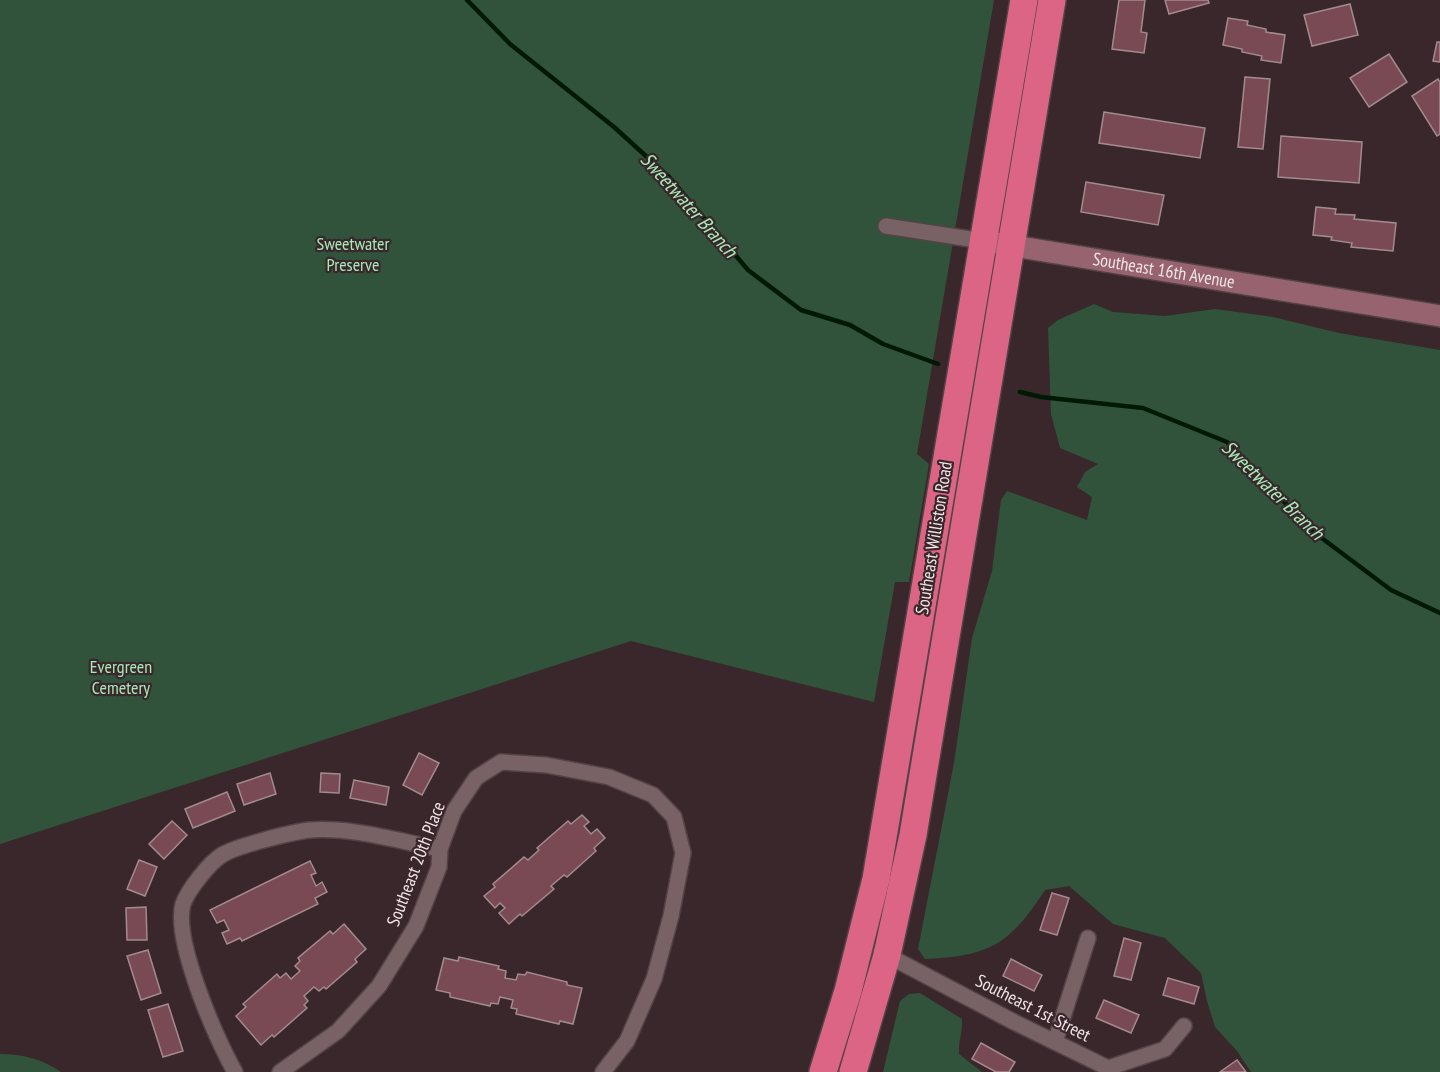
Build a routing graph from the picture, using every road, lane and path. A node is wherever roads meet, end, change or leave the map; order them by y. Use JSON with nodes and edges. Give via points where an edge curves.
{"nodes":[{"id":1,"x":1024,"y":0,"type":"edge"},
{"id":2,"x":1052,"y":0,"type":"edge"},
{"id":3,"x":886,"y":226,"type":"dead end"},
{"id":4,"x":983,"y":241,"type":"junction"},
{"id":5,"x":1012,"y":245,"type":"junction"},
{"id":6,"x":1440,"y":316,"type":"edge"},
{"id":7,"x":440,"y":849,"type":"junction"},
{"id":8,"x":1088,"y":938,"type":"dead end"},
{"id":9,"x":861,"y":942,"type":"junction"},
{"id":10,"x":887,"y":955,"type":"junction"},
{"id":11,"x":1184,"y":1026,"type":"dead end"},
{"id":12,"x":1055,"y":1042,"type":"junction"},
{"id":13,"x":235,"y":1072,"type":"edge"},
{"id":14,"x":280,"y":1072,"type":"edge"},
{"id":15,"x":603,"y":1072,"type":"edge"},
{"id":16,"x":823,"y":1072,"type":"edge"},
{"id":17,"x":853,"y":1072,"type":"edge"}],
"edges":[{"from":1,"to":4,"type":"highway","name":"Southeast Williston Road"},
{"from":2,"to":5,"type":"highway","name":"Southeast Williston Road"},
{"from":3,"to":4,"type":"street","name":"Southeast 16th Avenue"},
{"from":4,"to":5,"type":"main road","name":"Southeast 16th Avenue"},
{"from":4,"to":9,"type":"highway","name":"Southeast Williston Road","via":[[876,879]]},
{"from":5,"to":6,"type":"main road","name":"Southeast 16th Avenue"},
{"from":5,"to":10,"type":"highway","name":"Southeast Williston Road","via":[[915,824]]},
{"from":7,"to":13,"type":"street","via":[[352,832],[309,830],[222,855],[192,885],[183,906],[184,944],[196,984]]},
{"from":7,"to":14,"type":"street","name":"Southeast 20th Place","via":[[439,867],[416,926],[379,986],[338,1031]]},
{"from":7,"to":15,"type":"street","name":"Southeast 20th Place","via":[[454,811],[476,778],[501,762],[546,765],[609,777],[653,795],[674,817],[683,853],[654,979],[627,1041]]},
{"from":8,"to":12,"type":"street"},
{"from":9,"to":10,"type":"street","name":"Southeast 1st Street"},
{"from":9,"to":16,"type":"highway","name":"Southeast Williston Road"},
{"from":10,"to":12,"type":"street","name":"Southeast 1st Street"},
{"from":10,"to":17,"type":"highway","name":"Southeast Williston Road"},
{"from":11,"to":12,"type":"street","name":"Southeast 1st Street","via":[[1165,1049],[1108,1068]]}]}
